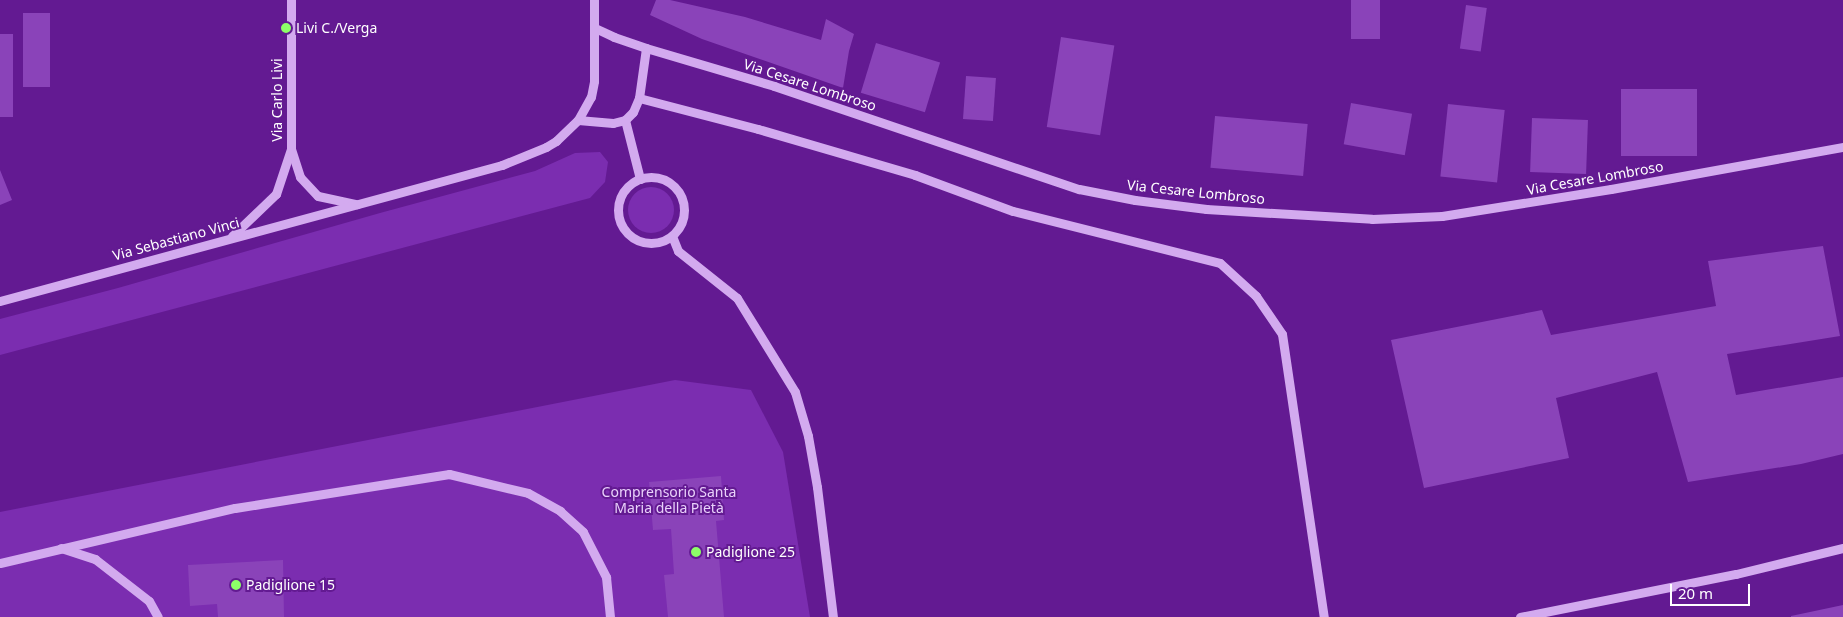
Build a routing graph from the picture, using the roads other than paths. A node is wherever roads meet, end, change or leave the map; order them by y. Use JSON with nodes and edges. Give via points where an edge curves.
{"nodes":[{"id":1,"x":292,"y":0,"type":"edge"},
{"id":2,"x":594,"y":0,"type":"edge"},
{"id":3,"x":595,"y":28,"type":"junction"},
{"id":4,"x":646,"y":48,"type":"junction"},
{"id":5,"x":639,"y":98,"type":"junction"},
{"id":6,"x":578,"y":120,"type":"junction"},
{"id":7,"x":625,"y":120,"type":"junction"},
{"id":8,"x":1843,"y":147,"type":"edge"},
{"id":9,"x":291,"y":149,"type":"junction"},
{"id":10,"x":640,"y":179,"type":"junction"},
{"id":11,"x":359,"y":204,"type":"junction"},
{"id":12,"x":672,"y":236,"type":"junction"},
{"id":13,"x":230,"y":238,"type":"junction"},
{"id":14,"x":0,"y":301,"type":"edge"},
{"id":15,"x":62,"y":548,"type":"junction"},
{"id":16,"x":1843,"y":548,"type":"edge"},
{"id":17,"x":0,"y":563,"type":"edge"},
{"id":18,"x":158,"y":617,"type":"edge"},
{"id":19,"x":610,"y":617,"type":"edge"},
{"id":20,"x":833,"y":617,"type":"edge"},
{"id":21,"x":1324,"y":617,"type":"edge"},
{"id":22,"x":1520,"y":617,"type":"edge"}],
"edges":[{"from":1,"to":9,"type":"street","name":"Via Carlo Livi"},
{"from":2,"to":3,"type":"street"},
{"from":3,"to":4,"type":"street","name":"Via Cesare Lombroso"},
{"from":3,"to":6,"type":"street","name":"Via Sebastiano Vinci","via":[[593,88]]},
{"from":4,"to":5,"type":"street"},
{"from":4,"to":8,"type":"street","name":"Via Cesare Lombroso","via":[[774,86],[1079,189],[1206,209],[1372,219],[1442,216],[1545,201]]},
{"from":5,"to":7,"type":"street"},
{"from":5,"to":21,"type":"street","via":[[915,174],[1013,210],[1220,263],[1256,296],[1282,334]]},
{"from":6,"to":7,"type":"street","via":[[613,123]]},
{"from":6,"to":11,"type":"street","name":"Via Sebastiano Vinci","via":[[556,141],[516,160]]},
{"from":7,"to":10,"type":"street"},
{"from":9,"to":11,"type":"street","name":"Via Sebastiano Vinci","via":[[300,177],[318,196]]},
{"from":9,"to":13,"type":"street","name":"Via Carlo Livi","via":[[276,194]]},
{"from":10,"to":12,"type":"street","via":[[659,178],[670,183],[679,193],[684,216]]},
{"from":10,"to":12,"type":"street","via":[[621,196],[618,211],[622,226],[634,239],[648,243]]},
{"from":11,"to":13,"type":"street","name":"Via Sebastiano Vinci"},
{"from":12,"to":20,"type":"street","via":[[678,251],[737,298],[795,392],[808,436],[817,487]]},
{"from":13,"to":14,"type":"street","name":"Via Sebastiano Vinci"},
{"from":15,"to":17,"type":"street"},
{"from":15,"to":18,"type":"street","via":[[94,559],[149,601]]},
{"from":15,"to":19,"type":"street","via":[[236,508],[449,474],[528,493],[560,511],[583,532],[606,577]]},
{"from":16,"to":22,"type":"street","via":[[1736,574]]}]}
